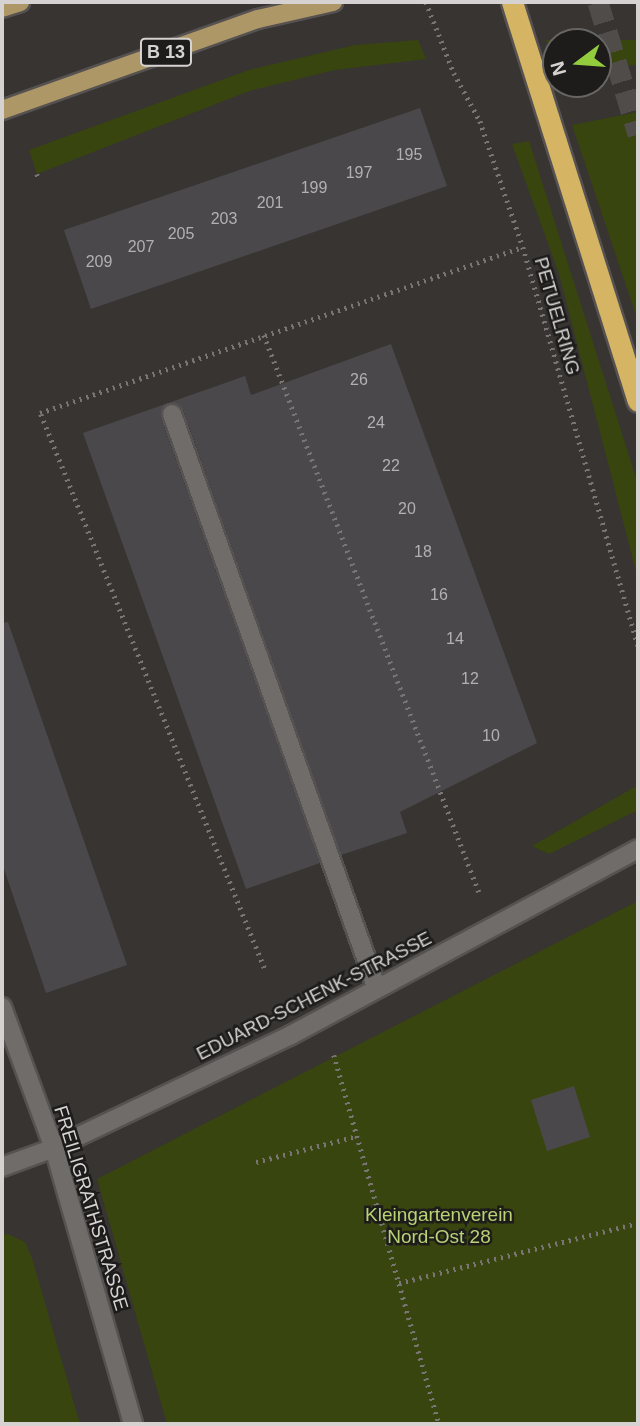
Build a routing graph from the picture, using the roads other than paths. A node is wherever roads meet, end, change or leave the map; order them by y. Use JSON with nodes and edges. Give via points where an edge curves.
{"nodes":[{"id":1,"x":20,"y":2,"type":"edge"},
{"id":2,"x":333,"y":2,"type":"edge"},
{"id":3,"x":512,"y":2,"type":"edge"},
{"id":4,"x":2,"y":8,"type":"edge"},
{"id":5,"x":2,"y":110,"type":"edge"},
{"id":6,"x":638,"y":401,"type":"edge"},
{"id":7,"x":172,"y":414,"type":"dead end"},
{"id":8,"x":638,"y":849,"type":"edge"},
{"id":9,"x":376,"y":989,"type":"junction"},
{"id":10,"x":2,"y":1007,"type":"edge"},
{"id":11,"x":54,"y":1148,"type":"junction"},
{"id":12,"x":2,"y":1167,"type":"edge"},
{"id":13,"x":133,"y":1424,"type":"edge"}],
"edges":[{"from":1,"to":4,"type":"main road"},
{"from":2,"to":5,"type":"main road","number":"B 13","via":[[258,19]]},
{"from":3,"to":6,"type":"highway"},
{"from":7,"to":9,"type":"street"},
{"from":8,"to":9,"type":"street","name":"EDUARD-SCHENK-STRASSE"},
{"from":9,"to":11,"type":"street","name":"EDUARD-SCHENK-STRASSE"},
{"from":10,"to":11,"type":"street","name":"FREILIGRATHSTRASSE"},
{"from":11,"to":12,"type":"street","name":"EDUARD-SCHENK-STRASSE"},
{"from":11,"to":13,"type":"street","name":"FREILIGRATHSTRASSE"}]}
